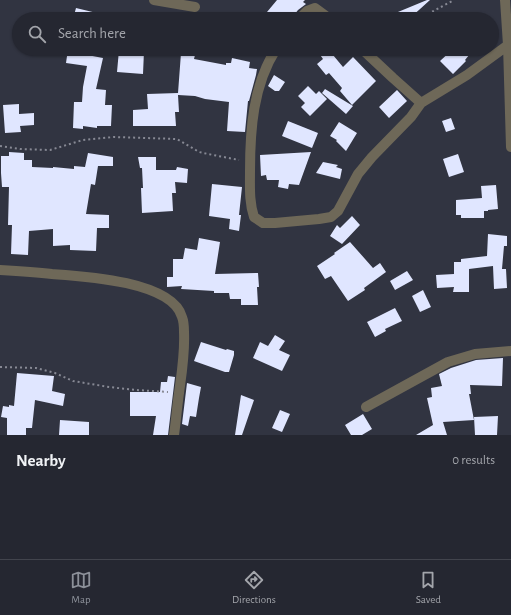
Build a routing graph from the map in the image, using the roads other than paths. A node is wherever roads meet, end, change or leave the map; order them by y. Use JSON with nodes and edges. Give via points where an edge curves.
{"nodes":[{"id":1,"x":154,"y":0,"type":"edge"},
{"id":2,"x":505,"y":0,"type":"edge"},
{"id":3,"x":195,"y":7,"type":"dead end"},
{"id":4,"x":306,"y":12,"type":"edge"},
{"id":5,"x":320,"y":12,"type":"edge"},
{"id":6,"x":508,"y":45,"type":"junction"},
{"id":7,"x":499,"y":52,"type":"edge"},
{"id":8,"x":271,"y":56,"type":"edge"},
{"id":9,"x":369,"y":56,"type":"edge"},
{"id":10,"x":493,"y":56,"type":"edge"},
{"id":11,"x":422,"y":103,"type":"junction"},
{"id":12,"x":511,"y":147,"type":"edge"},
{"id":13,"x":0,"y":270,"type":"edge"},
{"id":14,"x":511,"y":351,"type":"edge"},
{"id":15,"x":366,"y":408,"type":"dead end"},
{"id":16,"x":174,"y":435,"type":"edge"}],
"edges":[{"from":1,"to":3,"type":"street"},
{"from":2,"to":6,"type":"street"},
{"from":4,"to":5,"type":"street","via":[[315,8]]},
{"from":6,"to":7,"type":"street"},
{"from":6,"to":12,"type":"street"},
{"from":8,"to":11,"type":"street","via":[[260,84],[251,133],[250,207],[254,217],[263,223],[319,219],[338,211],[358,174]]},
{"from":9,"to":11,"type":"street"},
{"from":10,"to":11,"type":"street"},
{"from":13,"to":16,"type":"street","via":[[112,280],[149,289],[172,303],[182,317],[185,342]]},
{"from":14,"to":15,"type":"street","via":[[475,354],[448,362]]}]}
